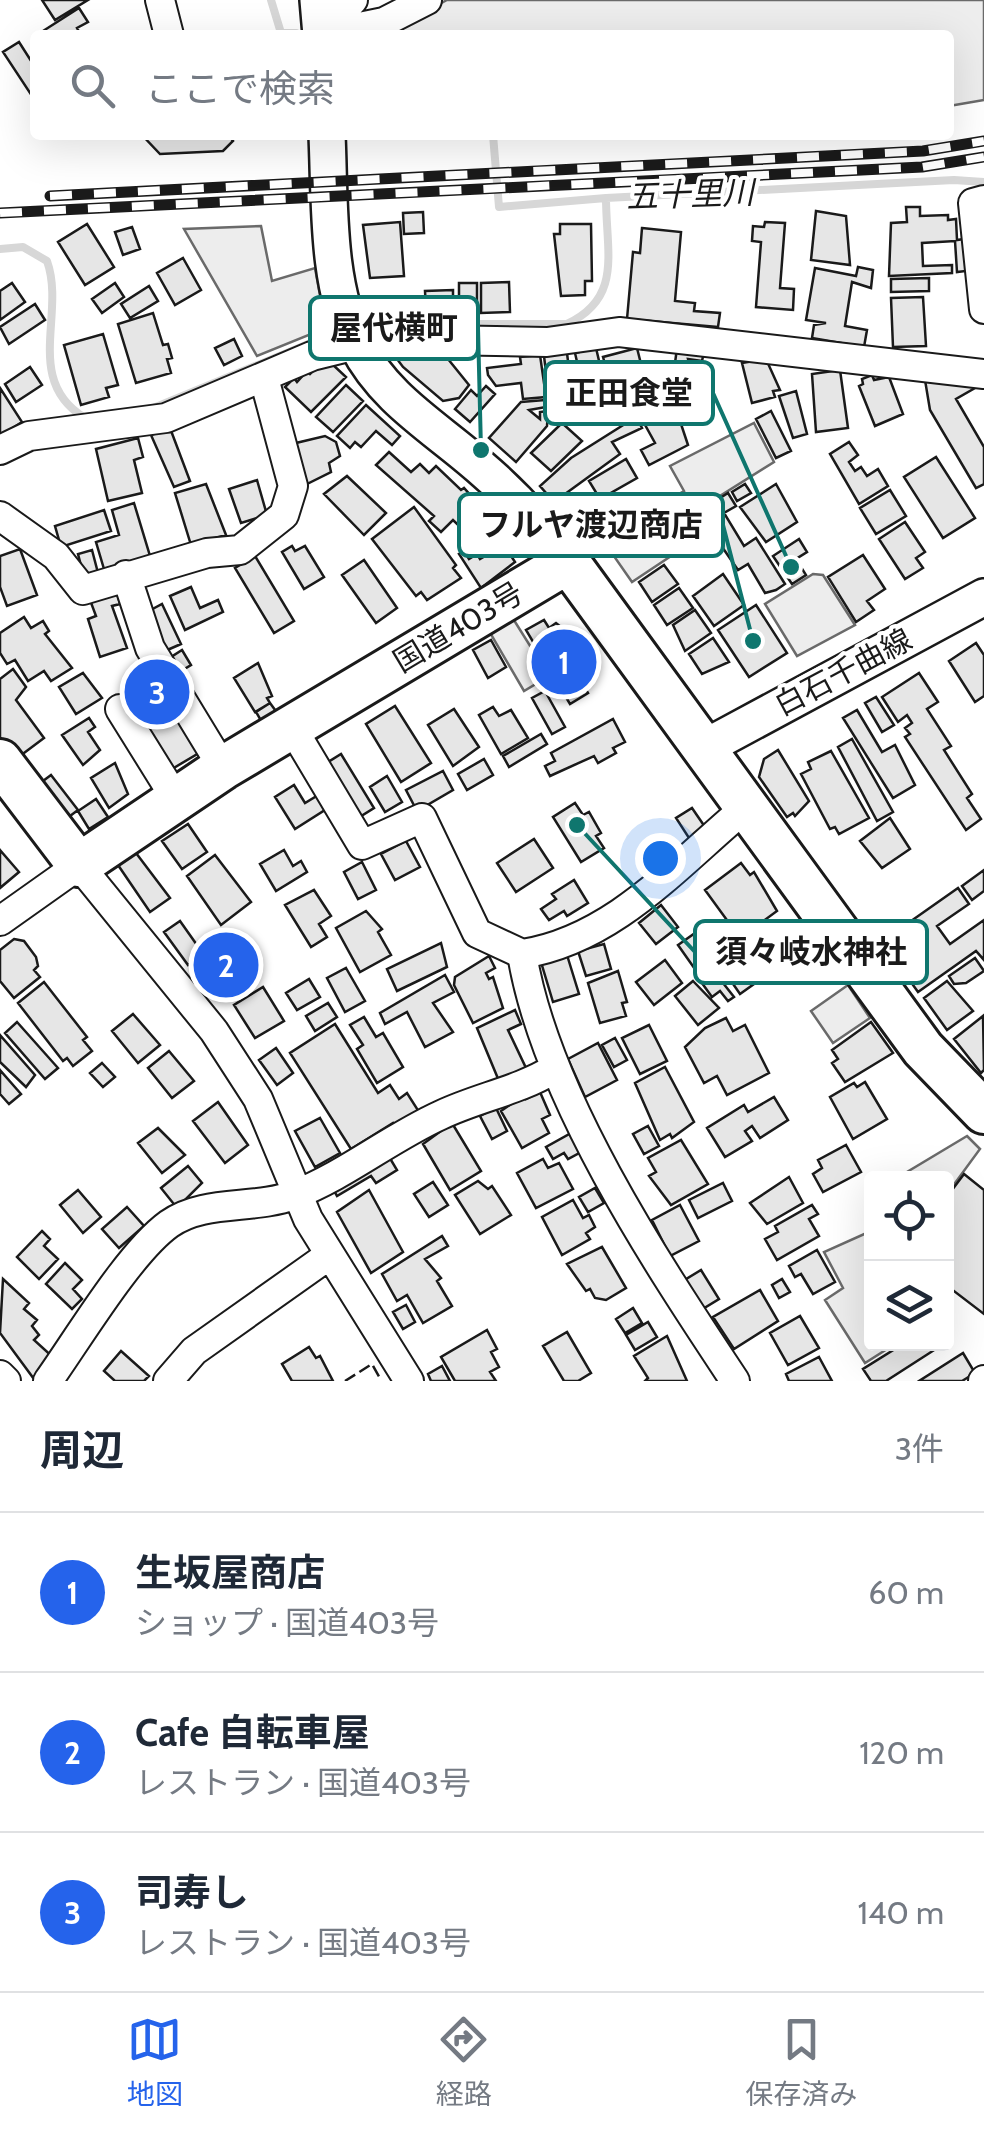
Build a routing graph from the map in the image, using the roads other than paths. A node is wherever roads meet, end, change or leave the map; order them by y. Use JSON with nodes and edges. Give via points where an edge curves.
{"nodes":[{"id":1,"x":160,"y":0,"type":"edge"},
{"id":2,"x":318,"y":0,"type":"edge"},
{"id":3,"x":353,"y":0,"type":"edge"},
{"id":4,"x":427,"y":0,"type":"edge"},
{"id":5,"x":169,"y":30,"type":"edge"},
{"id":6,"x":320,"y":30,"type":"edge"},
{"id":7,"x":325,"y":30,"type":"edge"},
{"id":8,"x":345,"y":30,"type":"edge"},
{"id":9,"x":327,"y":140,"type":"edge"},
{"id":10,"x":984,"y":200,"type":"edge"},
{"id":11,"x":984,"y":309,"type":"edge"},
{"id":12,"x":356,"y":345,"type":"junction"},
{"id":13,"x":984,"y":374,"type":"edge"},
{"id":14,"x":264,"y":378,"type":"junction"},
{"id":15,"x":0,"y":450,"type":"edge"},
{"id":16,"x":0,"y":516,"type":"edge"},
{"id":17,"x":568,"y":562,"type":"junction"},
{"id":18,"x":126,"y":574,"type":"junction"},
{"id":19,"x":984,"y":597,"type":"edge"},
{"id":20,"x":120,"y":710,"type":"dead end"},
{"id":21,"x":291,"y":726,"type":"junction"},
{"id":22,"x":702,"y":749,"type":"junction"},
{"id":23,"x":0,"y":762,"type":"edge"},
{"id":24,"x":222,"y":768,"type":"junction"},
{"id":25,"x":176,"y":799,"type":"junction"},
{"id":26,"x":744,"y":809,"type":"junction"},
{"id":27,"x":79,"y":865,"type":"junction"},
{"id":28,"x":0,"y":921,"type":"edge"},
{"id":29,"x":522,"y":954,"type":"junction"},
{"id":30,"x":554,"y":1069,"type":"junction"},
{"id":31,"x":984,"y":1112,"type":"edge"},
{"id":32,"x":297,"y":1194,"type":"junction"},
{"id":33,"x":328,"y":1256,"type":"junction"},
{"id":34,"x":0,"y":1375,"type":"edge"},
{"id":35,"x":6,"y":1381,"type":"edge"},
{"id":36,"x":48,"y":1381,"type":"edge"},
{"id":37,"x":168,"y":1381,"type":"edge"},
{"id":38,"x":409,"y":1381,"type":"edge"},
{"id":39,"x":735,"y":1381,"type":"edge"}],
"edges":[{"from":1,"to":5,"type":"street"},
{"from":2,"to":6,"type":"main road"},
{"from":3,"to":7,"type":"street"},
{"from":4,"to":8,"type":"street","via":[[384,22]]},
{"from":9,"to":12,"type":"main road","via":[[339,286]]},
{"from":10,"to":11,"type":"street","via":[[973,203]]},
{"from":12,"to":13,"type":"street","via":[[436,338],[546,342],[619,332]]},
{"from":12,"to":14,"type":"street"},
{"from":12,"to":17,"type":"main road","via":[[393,396],[481,467]]},
{"from":14,"to":15,"type":"street","via":[[166,418],[29,436]]},
{"from":14,"to":18,"type":"street","via":[[293,486],[284,514],[240,550]]},
{"from":16,"to":18,"type":"street","via":[[56,556],[82,590]]},
{"from":17,"to":21,"type":"highway","name":"国道403号"},
{"from":17,"to":22,"type":"highway"},
{"from":18,"to":24,"type":"street","via":[[150,648]]},
{"from":19,"to":22,"type":"main road","name":"白石千曲線"},
{"from":20,"to":25,"type":"street"},
{"from":21,"to":24,"type":"highway","name":"国道403号"},
{"from":21,"to":29,"type":"street","via":[[362,845],[422,818],[477,934]]},
{"from":22,"to":26,"type":"highway"},
{"from":23,"to":27,"type":"highway"},
{"from":24,"to":25,"type":"highway","name":"国道403号"},
{"from":25,"to":27,"type":"highway","name":"国道403号"},
{"from":26,"to":29,"type":"street","via":[[615,919],[583,937]]},
{"from":26,"to":31,"type":"highway","via":[[923,1049]]},
{"from":27,"to":28,"type":"street"},
{"from":27,"to":32,"type":"street","via":[[214,1031],[258,1099]]},
{"from":29,"to":30,"type":"street"},
{"from":30,"to":32,"type":"street","via":[[528,1085],[442,1114]]},
{"from":30,"to":39,"type":"street","via":[[666,1278]]},
{"from":32,"to":33,"type":"street"},
{"from":32,"to":36,"type":"street","via":[[208,1209],[167,1225]]},
{"from":33,"to":37,"type":"street","via":[[194,1351]]},
{"from":33,"to":38,"type":"street"},
{"from":34,"to":35,"type":"street"}]}
